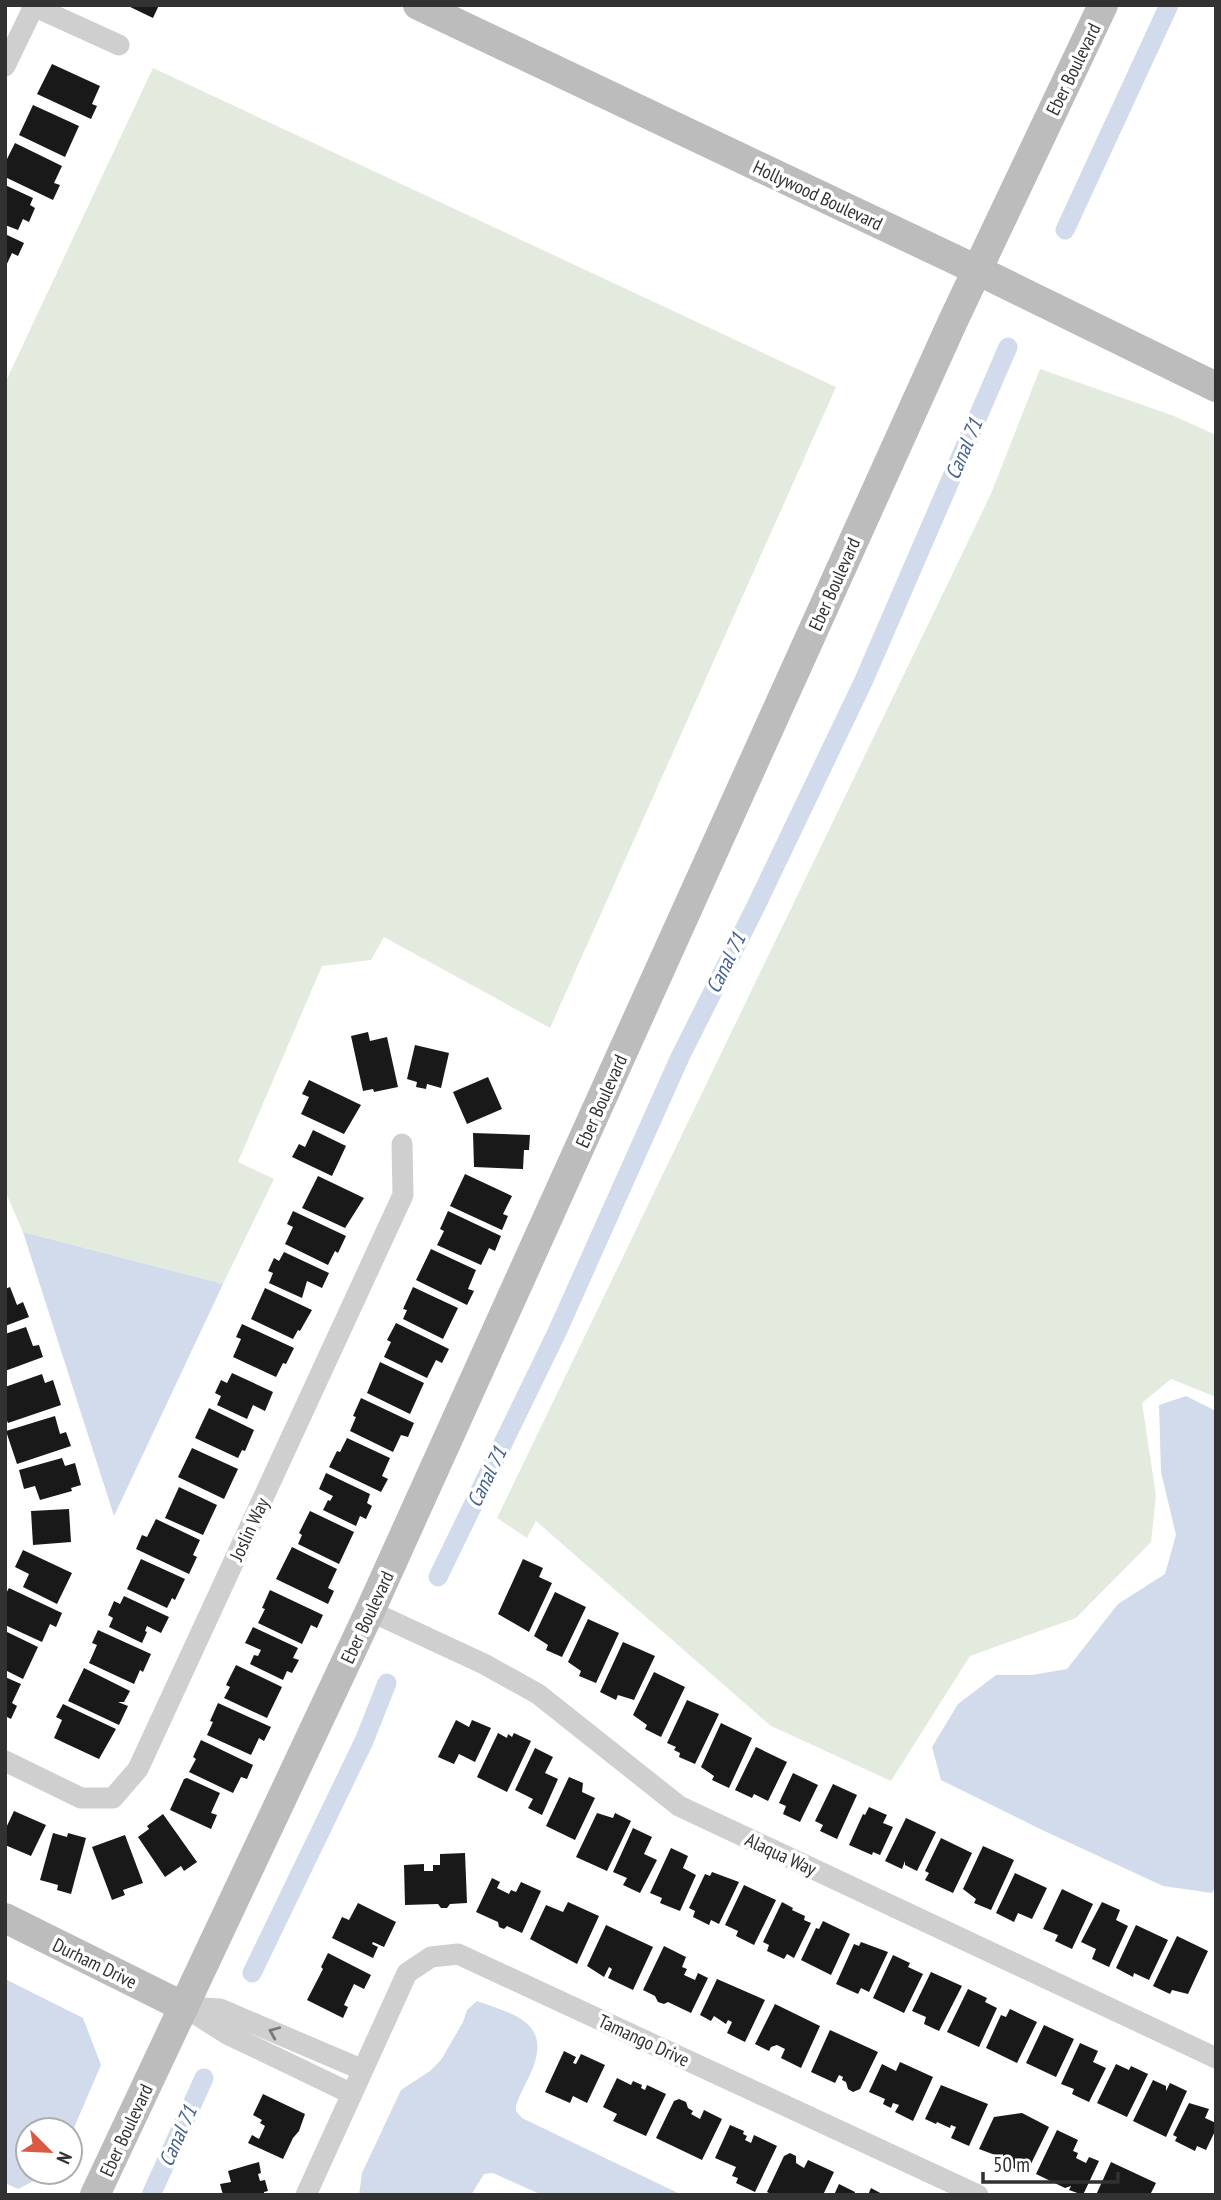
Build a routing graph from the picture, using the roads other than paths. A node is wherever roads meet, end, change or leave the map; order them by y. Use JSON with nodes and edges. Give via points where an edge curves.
{"nodes":[{"id":1,"x":418,"y":5,"type":"edge"},
{"id":2,"x":1103,"y":5,"type":"edge"},
{"id":3,"x":32,"y":6,"type":"edge"},
{"id":4,"x":119,"y":45,"type":"dead end"},
{"id":5,"x":5,"y":66,"type":"edge"},
{"id":6,"x":976,"y":270,"type":"junction"},
{"id":7,"x":1216,"y":387,"type":"edge"},
{"id":8,"x":402,"y":1144,"type":"dead end"},
{"id":9,"x":370,"y":1611,"type":"junction"},
{"id":10,"x":5,"y":1761,"type":"edge"},
{"id":11,"x":5,"y":1918,"type":"edge"},
{"id":12,"x":184,"y":2007,"type":"junction"},
{"id":13,"x":1216,"y":2058,"type":"edge"},
{"id":14,"x":363,"y":2070,"type":"junction"},
{"id":15,"x":352,"y":2094,"type":"junction"},
{"id":16,"x":95,"y":2195,"type":"edge"},
{"id":17,"x":306,"y":2195,"type":"edge"},
{"id":18,"x":978,"y":2195,"type":"edge"}],
"edges":[{"from":1,"to":6,"type":"street","name":"Hollywood Boulevard"},
{"from":2,"to":6,"type":"street","name":"Eber Boulevard"},
{"from":3,"to":4,"type":"street"},
{"from":3,"to":5,"type":"street"},
{"from":6,"to":7,"type":"street","name":"Hollywood Boulevard"},
{"from":6,"to":9,"type":"street","name":"Eber Boulevard"},
{"from":8,"to":10,"type":"street","name":"Joslin Way","via":[[403,1195],[138,1769],[113,1798],[81,1798]]},
{"from":9,"to":12,"type":"street","name":"Eber Boulevard"},
{"from":9,"to":13,"type":"street","name":"Alaqua Way","via":[[538,1694],[679,1806]]},
{"from":11,"to":12,"type":"street","name":"Durham Drive"},
{"from":14,"to":12,"type":"street","one_way":true,"via":[[220,2009]]},
{"from":12,"to":15,"type":"street","via":[[227,2034]]},
{"from":12,"to":16,"type":"street","name":"Eber Boulevard"},
{"from":14,"to":15,"type":"street","name":"Tamango Drive"},
{"from":14,"to":18,"type":"street","name":"Tamango Drive","via":[[407,1973],[431,1957],[458,1954]]},
{"from":15,"to":17,"type":"street","name":"Tamango Drive"}]}
